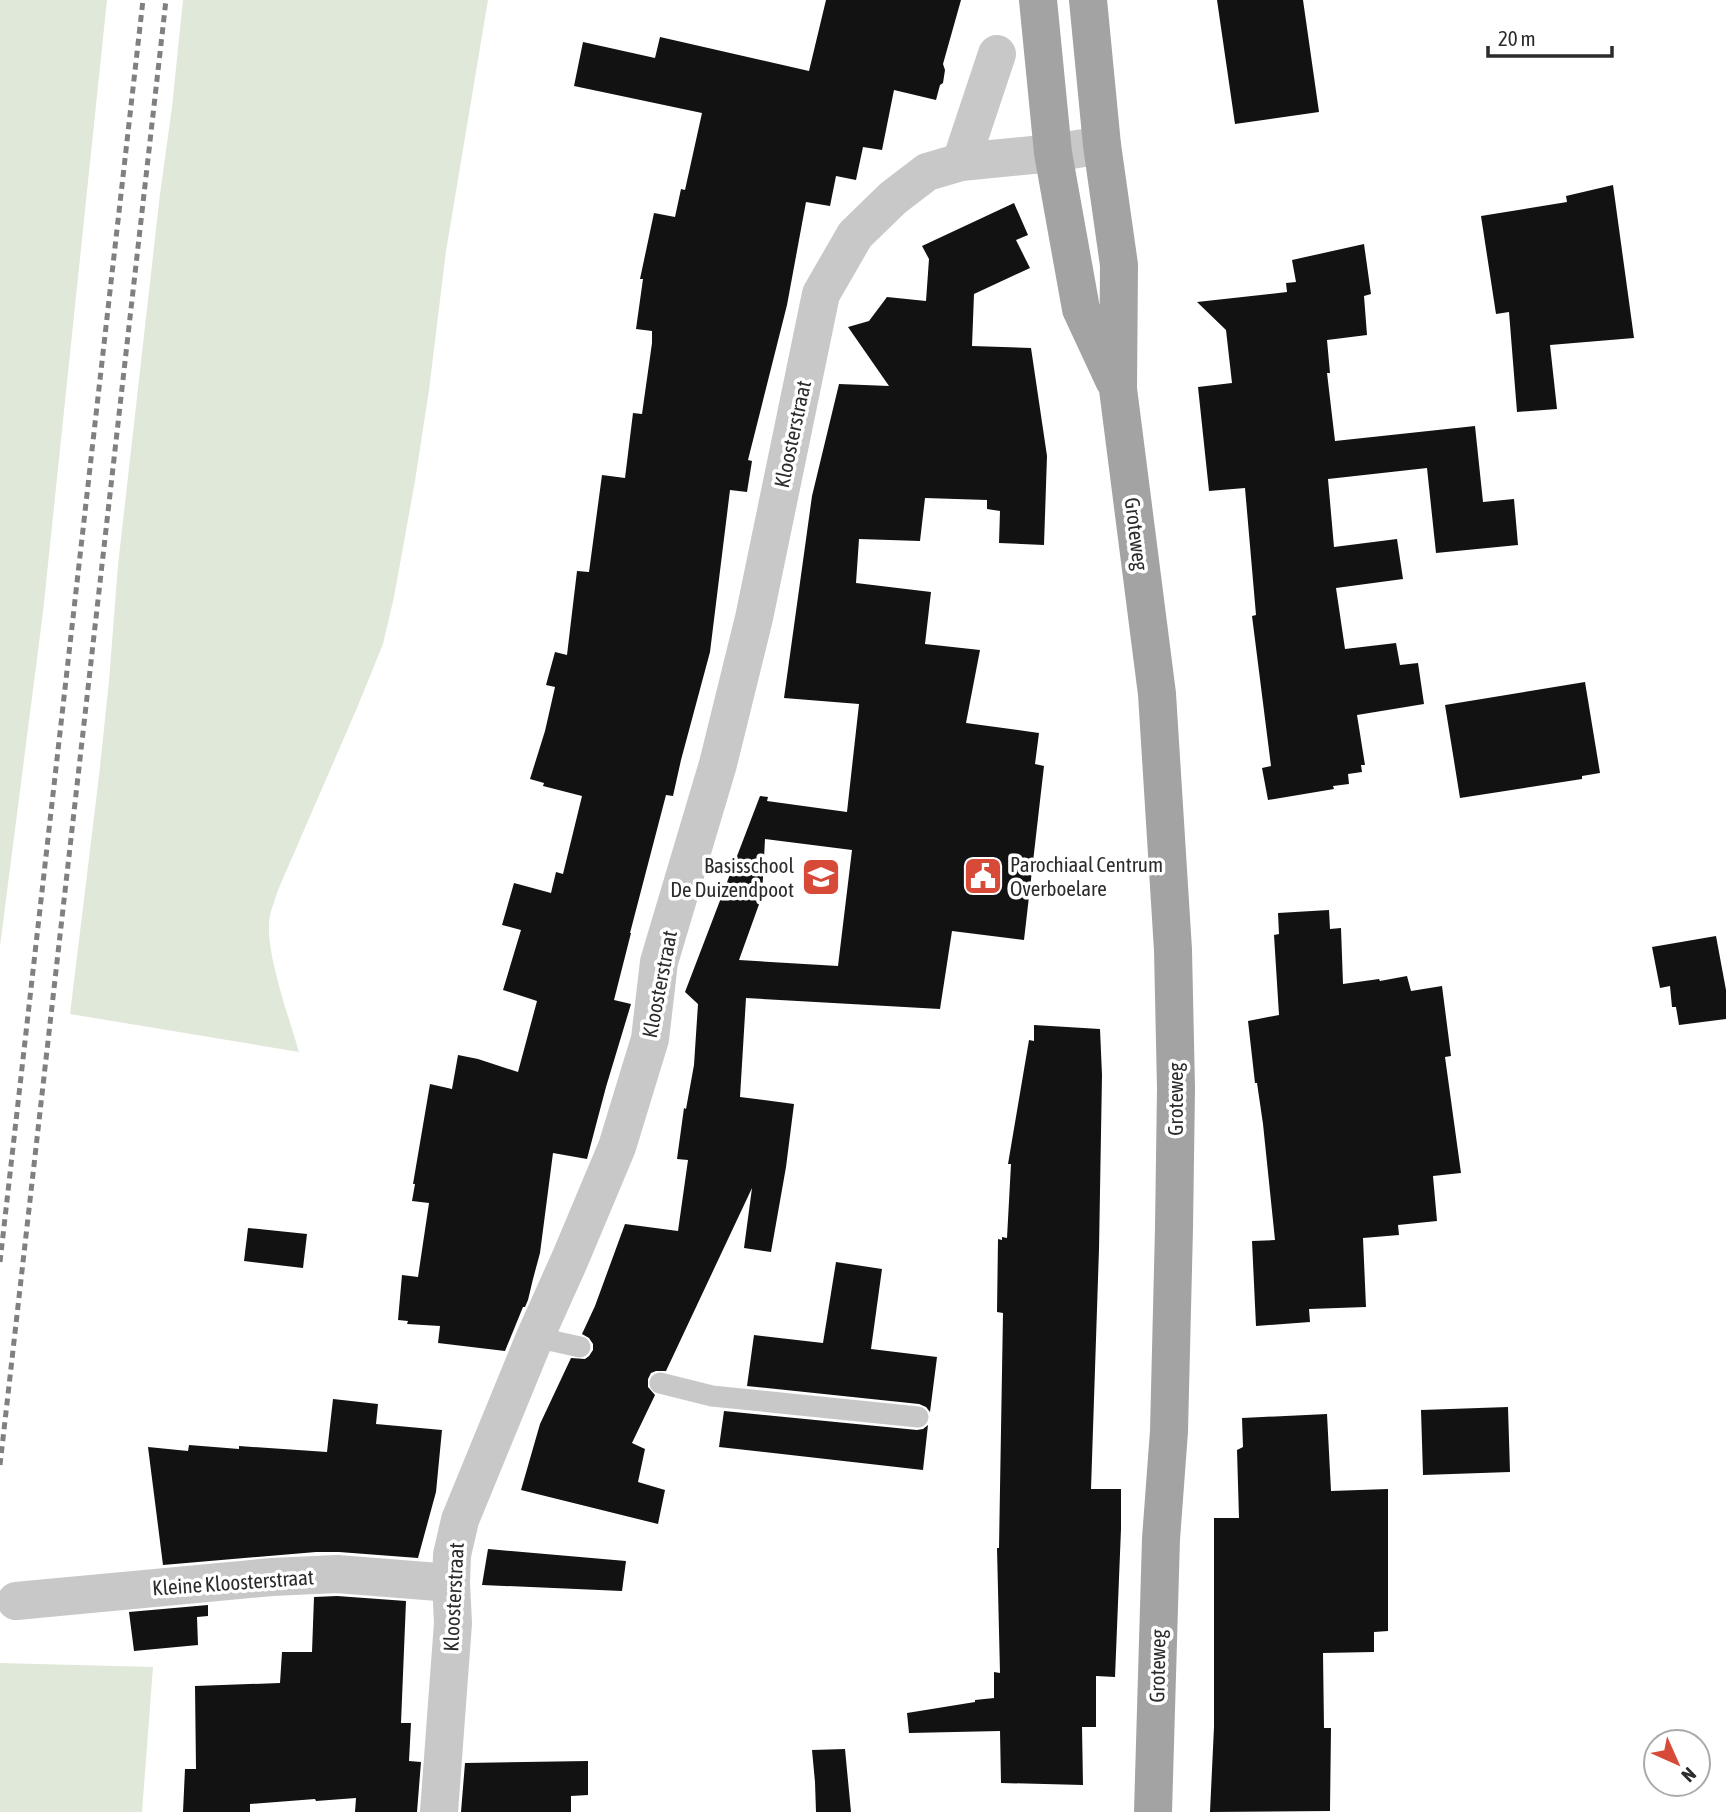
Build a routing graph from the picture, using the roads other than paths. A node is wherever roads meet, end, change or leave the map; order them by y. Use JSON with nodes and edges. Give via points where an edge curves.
{"nodes":[{"id":1,"x":1038,"y":0,"type":"edge"},
{"id":2,"x":1087,"y":0,"type":"edge"},
{"id":3,"x":997,"y":54,"type":"dead end"},
{"id":4,"x":1102,"y":145,"type":"junction"},
{"id":5,"x":1053,"y":153,"type":"junction"},
{"id":6,"x":961,"y":162,"type":"junction"},
{"id":7,"x":1118,"y":388,"type":"junction"},
{"id":8,"x":535,"y":1337,"type":"junction"},
{"id":9,"x":580,"y":1347,"type":"dead end"},
{"id":10,"x":660,"y":1383,"type":"dead end"},
{"id":11,"x":918,"y":1418,"type":"dead end"},
{"id":12,"x":450,"y":1583,"type":"junction"},
{"id":13,"x":16,"y":1601,"type":"dead end"},
{"id":14,"x":439,"y":1812,"type":"edge"},
{"id":15,"x":1153,"y":1812,"type":"edge"}],
"edges":[{"from":1,"to":5,"type":"main road","name":"Groteweg"},
{"from":2,"to":4,"type":"main road","name":"Groteweg"},
{"from":3,"to":6,"type":"street"},
{"from":4,"to":5,"type":"street"},
{"from":4,"to":7,"type":"main road","name":"Groteweg","via":[[1119,265]]},
{"from":5,"to":6,"type":"street","name":"Kloosterstraat"},
{"from":5,"to":7,"type":"main road","name":"Groteweg","via":[[1081,309]]},
{"from":6,"to":8,"type":"street","name":"Kloosterstraat","via":[[927,172],[893,198],[855,235],[821,294],[754,618],[718,764],[659,962],[650,1039],[617,1147]]},
{"from":7,"to":15,"type":"main road","name":"Groteweg","via":[[1157,694],[1176,1088],[1169,1432]]},
{"from":8,"to":9,"type":"lane"},
{"from":8,"to":12,"type":"street","name":"Kloosterstraat","via":[[460,1520]]},
{"from":10,"to":11,"type":"lane","via":[[712,1396]]},
{"from":12,"to":13,"type":"street","name":"Kleine Kloosterstraat","via":[[337,1574]]},
{"from":12,"to":14,"type":"street","name":"Kloosterstraat","via":[[453,1623]]}]}
